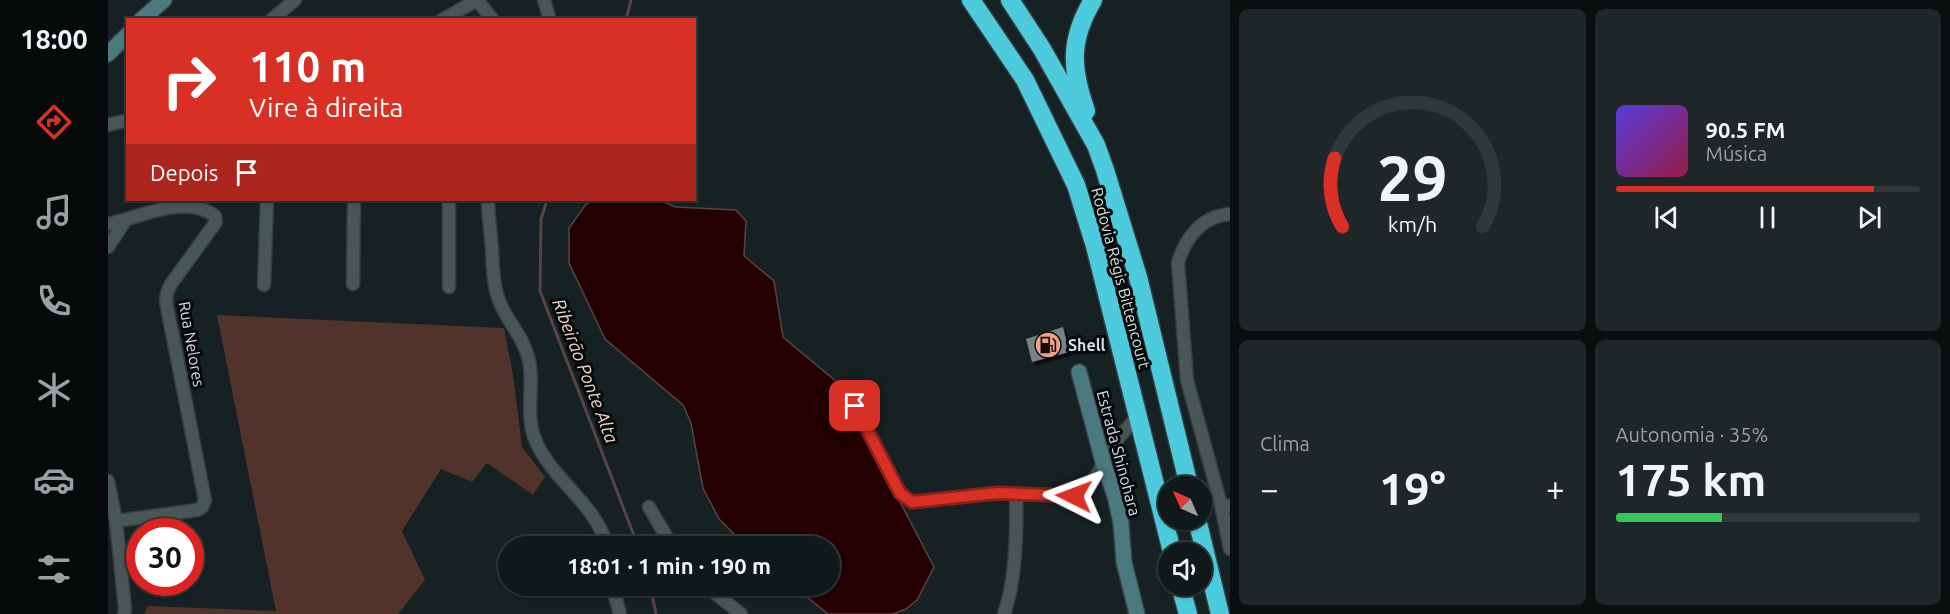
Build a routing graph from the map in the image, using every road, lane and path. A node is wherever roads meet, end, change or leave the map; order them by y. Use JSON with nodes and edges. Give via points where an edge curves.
{"nodes":[{"id":1,"x":164,"y":0,"type":"edge"},
{"id":2,"x":295,"y":0,"type":"edge"},
{"id":3,"x":477,"y":0,"type":"edge"},
{"id":4,"x":544,"y":0,"type":"edge"},
{"id":5,"x":972,"y":0,"type":"edge"},
{"id":6,"x":1010,"y":0,"type":"edge"},
{"id":7,"x":1093,"y":0,"type":"edge"},
{"id":8,"x":143,"y":18,"type":"edge"},
{"id":9,"x":273,"y":18,"type":"edge"},
{"id":10,"x":446,"y":18,"type":"edge"},
{"id":11,"x":491,"y":18,"type":"edge"},
{"id":12,"x":549,"y":18,"type":"edge"},
{"id":13,"x":126,"y":36,"type":"edge"},
{"id":14,"x":108,"y":54,"type":"edge"},
{"id":15,"x":126,"y":120,"type":"edge"},
{"id":16,"x":108,"y":125,"type":"edge"},
{"id":17,"x":1096,"y":145,"type":"junction"},
{"id":18,"x":267,"y":201,"type":"edge"},
{"id":19,"x":354,"y":201,"type":"edge"},
{"id":20,"x":448,"y":201,"type":"edge"},
{"id":21,"x":488,"y":201,"type":"edge"},
{"id":22,"x":1230,"y":214,"type":"edge"},
{"id":23,"x":125,"y":221,"type":"junction"},
{"id":24,"x":108,"y":224,"type":"edge"},
{"id":25,"x":108,"y":247,"type":"edge"},
{"id":26,"x":353,"y":284,"type":"dead end"},
{"id":27,"x":264,"y":285,"type":"dead end"},
{"id":28,"x":449,"y":287,"type":"dead end"},
{"id":29,"x":1079,"y":372,"type":"dead end"},
{"id":30,"x":855,"y":406,"type":"dead end"},
{"id":31,"x":1137,"y":417,"type":"junction"},
{"id":32,"x":1103,"y":462,"type":"junction"},
{"id":33,"x":1187,"y":476,"type":"edge"},
{"id":34,"x":108,"y":481,"type":"edge"},
{"id":35,"x":1016,"y":493,"type":"junction"},
{"id":36,"x":1226,"y":506,"type":"edge"},
{"id":37,"x":649,"y":507,"type":"dead end"},
{"id":38,"x":117,"y":521,"type":"junction"},
{"id":39,"x":1200,"y":530,"type":"edge"},
{"id":40,"x":604,"y":536,"type":"edge"},
{"id":41,"x":666,"y":536,"type":"edge"},
{"id":42,"x":1169,"y":542,"type":"edge"},
{"id":43,"x":1230,"y":549,"type":"edge"},
{"id":44,"x":615,"y":596,"type":"edge"},
{"id":45,"x":719,"y":596,"type":"edge"},
{"id":46,"x":1183,"y":596,"type":"edge"},
{"id":47,"x":124,"y":614,"type":"edge"},
{"id":48,"x":620,"y":614,"type":"edge"},
{"id":49,"x":741,"y":614,"type":"edge"},
{"id":50,"x":1004,"y":614,"type":"edge"},
{"id":51,"x":1137,"y":614,"type":"edge"},
{"id":52,"x":1188,"y":614,"type":"edge"},
{"id":53,"x":1220,"y":614,"type":"edge"}],
"edges":[{"from":1,"to":8,"type":"street"},
{"from":2,"to":9,"type":"street"},
{"from":3,"to":10,"type":"street"},
{"from":3,"to":11,"type":"street"},
{"from":4,"to":12,"type":"street"},
{"from":5,"to":31,"type":"highway","name":"Rodovia Régis Bittencourt","via":[[1025,80],[1076,185]]},
{"from":6,"to":17,"type":"highway","name":"Rodovia Régis Bittencourt"},
{"from":7,"to":17,"type":"highway","via":[[1080,27],[1074,60],[1078,88]]},
{"from":13,"to":14,"type":"street"},
{"from":15,"to":16,"type":"street"},
{"from":17,"to":33,"type":"highway","name":"Rodovia Régis Bittencourt","via":[[1138,277]]},
{"from":18,"to":27,"type":"street"},
{"from":19,"to":26,"type":"street"},
{"from":20,"to":28,"type":"street"},
{"from":21,"to":40,"type":"street","via":[[496,289],[500,304],[521,336],[530,364],[531,430],[545,459],[578,495]]},
{"from":22,"to":36,"type":"street","via":[[1207,221],[1195,230],[1178,263],[1189,389]]},
{"from":23,"to":24,"type":"street"},
{"from":23,"to":25,"type":"street"},
{"from":23,"to":38,"type":"street","name":"Rua Nelores","via":[[157,210],[187,207],[208,211],[216,222],[171,284],[166,302],[205,500],[198,510]]},
{"from":29,"to":32,"type":"street","name":"Estrada Shinohara"},
{"from":30,"to":35,"type":"street","via":[[906,499],[912,502]]},
{"from":31,"to":32,"type":"street"},
{"from":31,"to":42,"type":"highway","name":"Rodovia Régis Bittencourt"},
{"from":32,"to":35,"type":"street","via":[[1091,483],[1074,496]]},
{"from":32,"to":51,"type":"street","name":"Estrada Shinohara","via":[[1115,496],[1124,562]]},
{"from":34,"to":38,"type":"street"},
{"from":35,"to":50,"type":"street","via":[[1017,523]]},
{"from":36,"to":43,"type":"street"},
{"from":37,"to":41,"type":"street"},
{"from":38,"to":47,"type":"street"},
{"from":39,"to":53,"type":"highway"},
{"from":44,"to":48,"type":"street"},
{"from":45,"to":49,"type":"street"},
{"from":46,"to":52,"type":"highway"}]}
